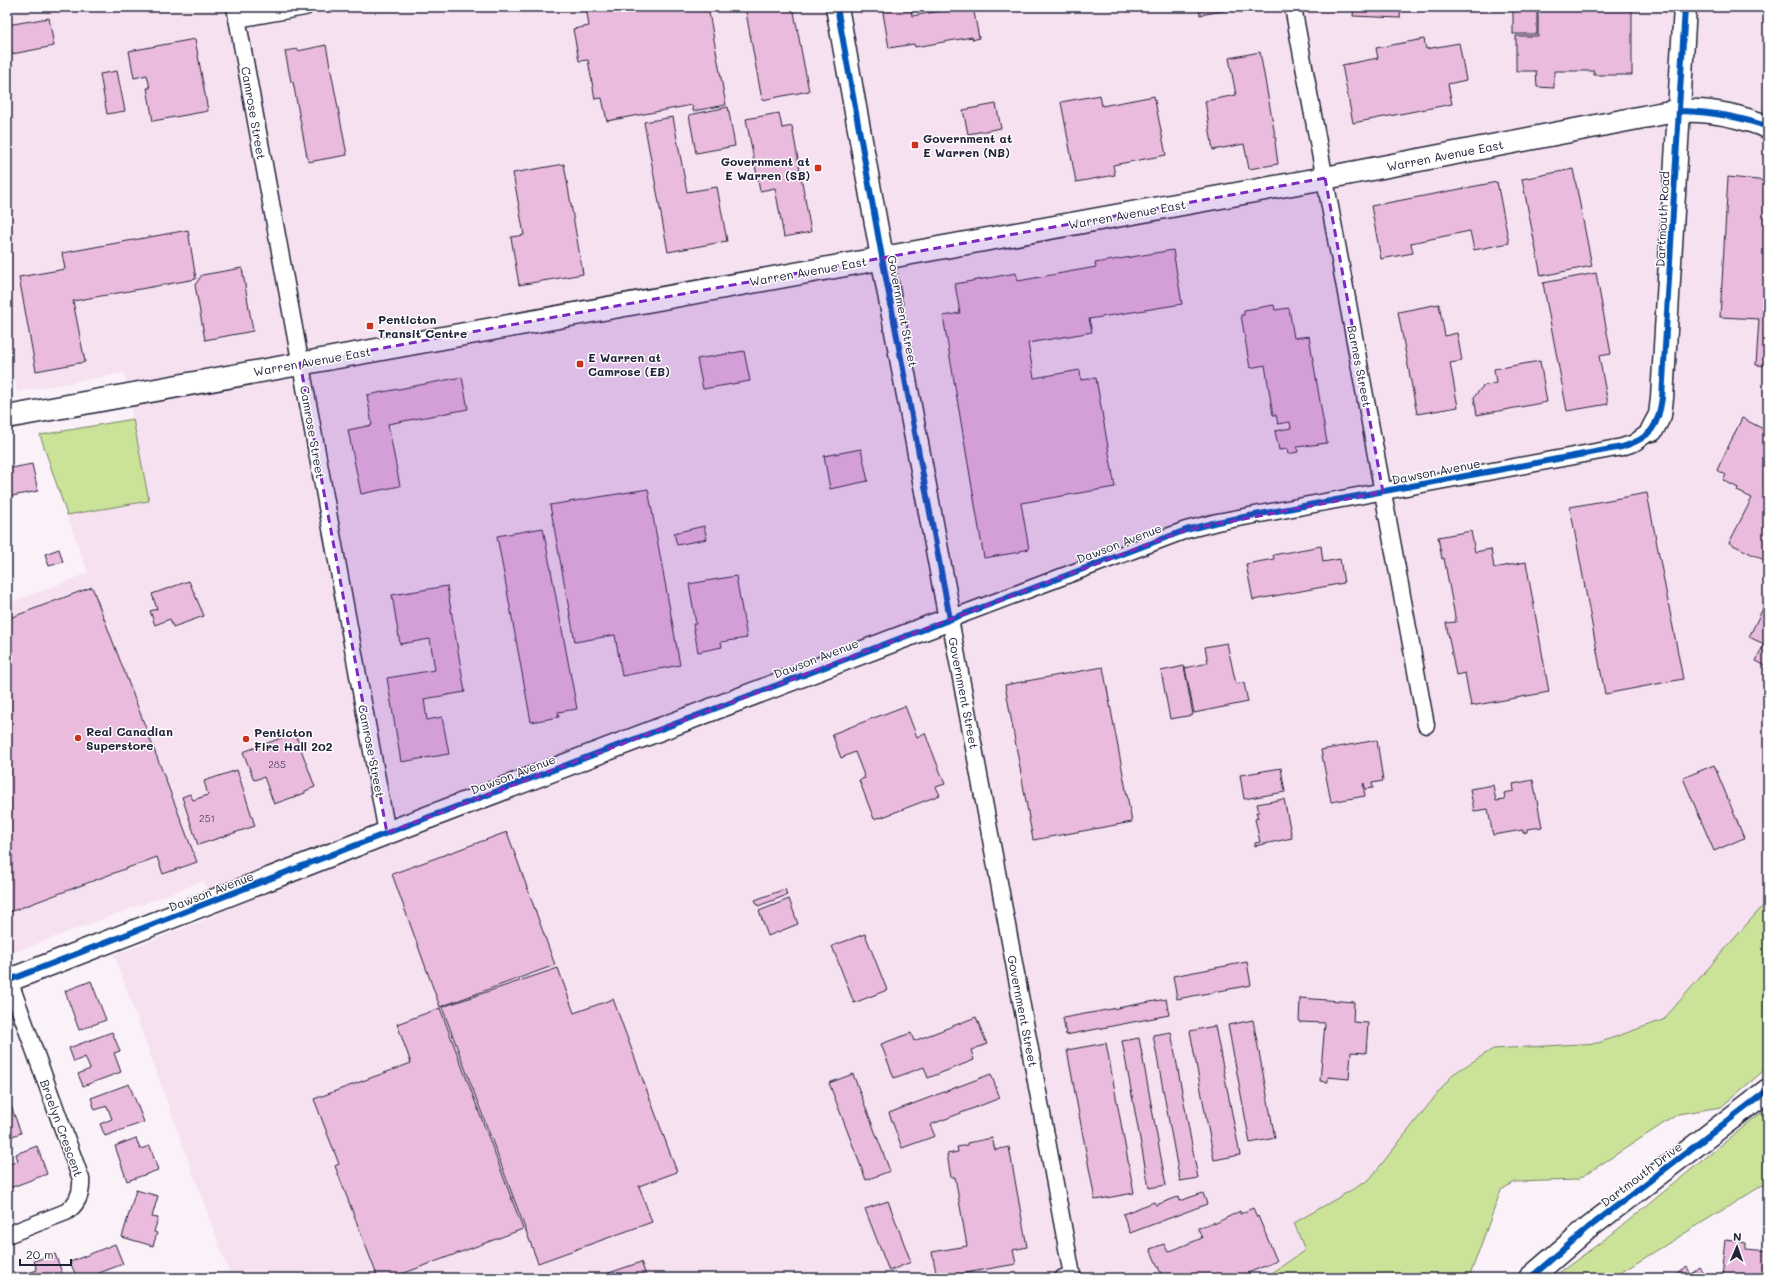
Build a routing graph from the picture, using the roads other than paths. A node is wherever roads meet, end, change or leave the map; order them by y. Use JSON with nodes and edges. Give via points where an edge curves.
{"nodes":[{"id":1,"x":305,"y":7,"type":"edge"},
{"id":2,"x":837,"y":7,"type":"edge"},
{"id":3,"x":1293,"y":7,"type":"edge"},
{"id":4,"x":1685,"y":7,"type":"edge"},
{"id":5,"x":236,"y":13,"type":"edge"},
{"id":6,"x":1680,"y":111,"type":"junction"},
{"id":7,"x":1768,"y":128,"type":"edge"},
{"id":8,"x":1325,"y":178,"type":"junction"},
{"id":9,"x":882,"y":257,"type":"junction"},
{"id":10,"x":300,"y":363,"type":"junction"},
{"id":11,"x":7,"y":417,"type":"edge"},
{"id":12,"x":1652,"y":430,"type":"joint"},
{"id":13,"x":1383,"y":492,"type":"junction"},
{"id":14,"x":950,"y":618,"type":"junction"},
{"id":15,"x":1426,"y":725,"type":"dead end"},
{"id":16,"x":387,"y":833,"type":"junction"},
{"id":17,"x":8,"y":980,"type":"edge"},
{"id":18,"x":1768,"y":1090,"type":"edge"},
{"id":19,"x":7,"y":1235,"type":"edge"},
{"id":20,"x":1063,"y":1278,"type":"edge"},
{"id":21,"x":1530,"y":1278,"type":"edge"}],
"edges":[{"from":1,"to":5,"type":"street"},
{"from":2,"to":9,"type":"street","name":"Government Street"},
{"from":3,"to":8,"type":"street","name":"Barnes Street"},
{"from":4,"to":6,"type":"street","name":"Dartmouth Road"},
{"from":5,"to":10,"type":"street","name":"Camrose Street"},
{"from":6,"to":7,"type":"street","via":[[1731,115]]},
{"from":6,"to":8,"type":"street","name":"Warren Avenue East"},
{"from":6,"to":12,"type":"street","name":"Dartmouth Road","via":[[1662,398],[1660,415]]},
{"from":8,"to":9,"type":"street","name":"Warren Avenue East"},
{"from":8,"to":13,"type":"street","name":"Barnes Street"},
{"from":9,"to":10,"type":"street","name":"Warren Avenue East"},
{"from":9,"to":14,"type":"street","name":"Government Street"},
{"from":10,"to":11,"type":"street","name":"Warren Avenue East"},
{"from":10,"to":16,"type":"street","name":"Camrose Street"},
{"from":12,"to":13,"type":"street","name":"Dawson Avenue","via":[[1634,443],[1622,447]]},
{"from":13,"to":14,"type":"street","name":"Dawson Avenue","via":[[1186,530]]},
{"from":13,"to":15,"type":"street","name":"Barnes Street"},
{"from":14,"to":16,"type":"street","name":"Dawson Avenue"},
{"from":14,"to":20,"type":"street","name":"Government Street","via":[[1072,1275]]},
{"from":16,"to":17,"type":"street","name":"Dawson Avenue"},
{"from":17,"to":19,"type":"street","name":"Braelyn Crescent","via":[[81,1179],[82,1188],[74,1206],[66,1212]]},
{"from":18,"to":21,"type":"street","name":"Dartmouth Drive","via":[[1588,1228]]}]}
